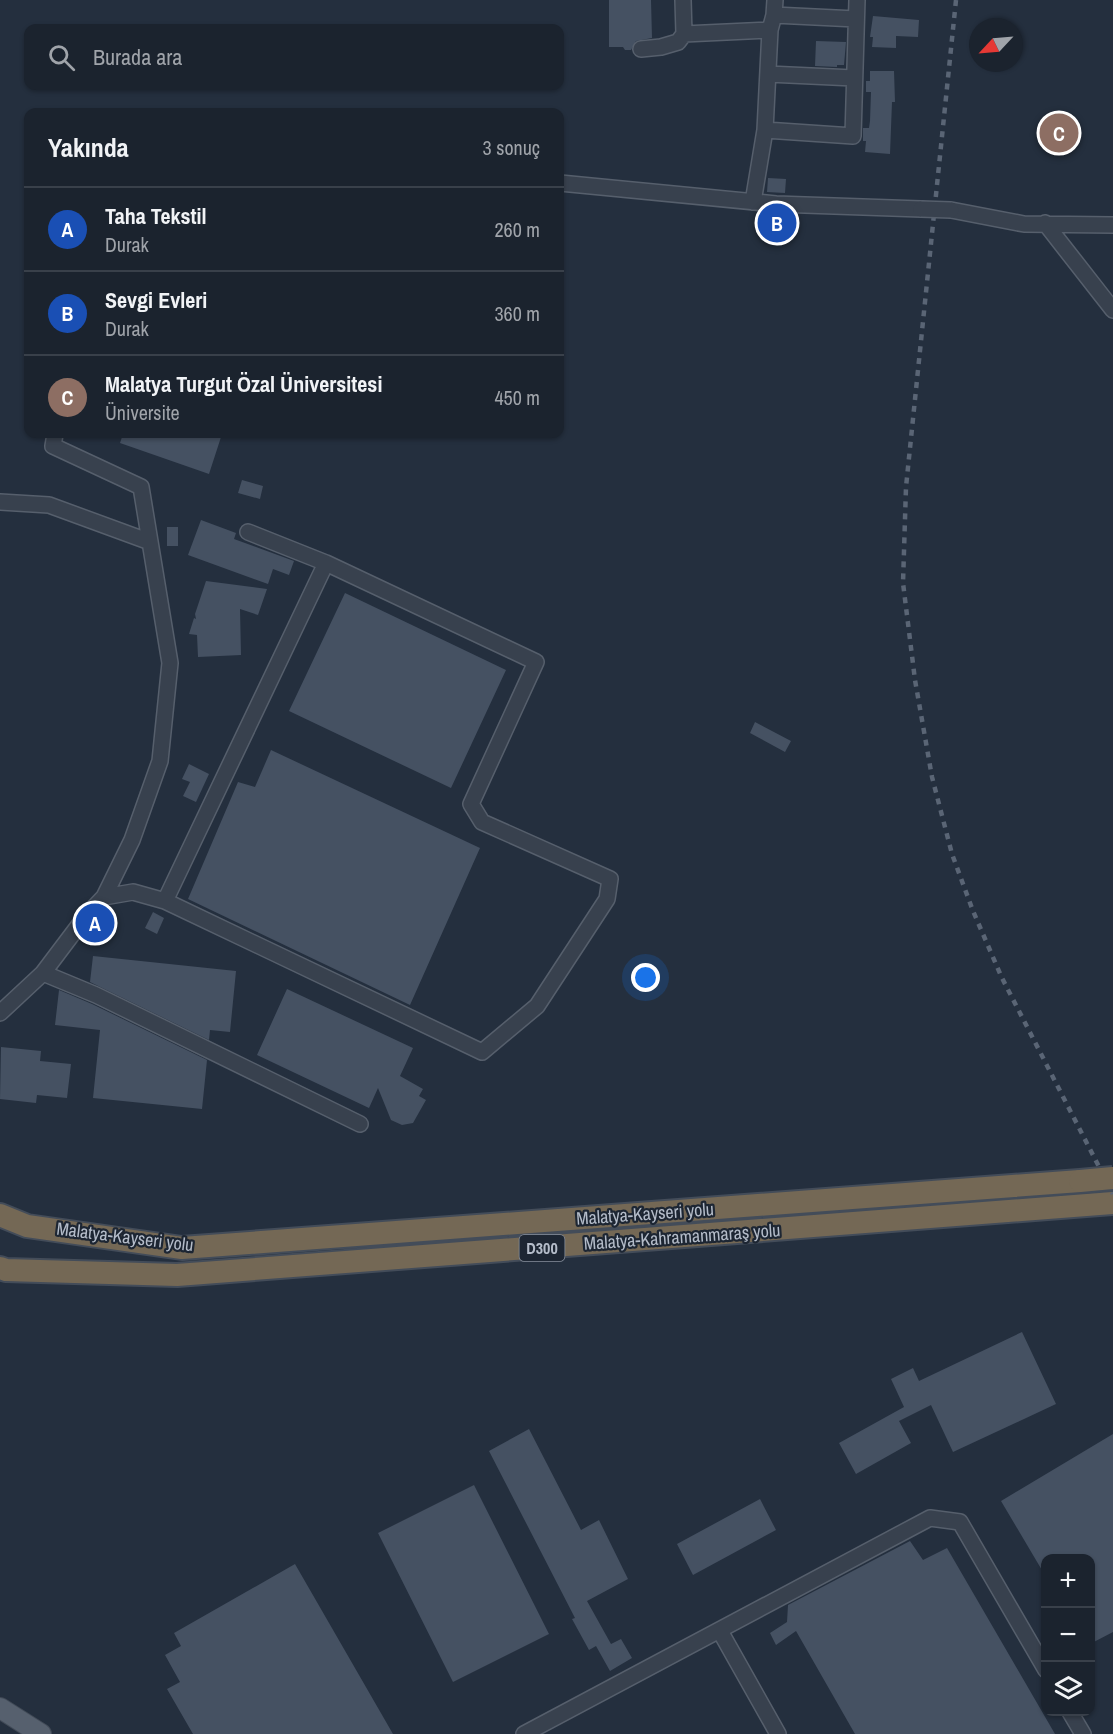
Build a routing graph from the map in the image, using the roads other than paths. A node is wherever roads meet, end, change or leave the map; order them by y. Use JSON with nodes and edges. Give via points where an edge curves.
{"nodes":[{"id":1,"x":683,"y":0,"type":"edge"},
{"id":2,"x":857,"y":0,"type":"edge"},
{"id":3,"x":773,"y":15,"type":"edge"},
{"id":4,"x":856,"y":19,"type":"junction"},
{"id":5,"x":684,"y":34,"type":"junction"},
{"id":6,"x":641,"y":49,"type":"dead end"},
{"id":7,"x":768,"y":74,"type":"junction"},
{"id":8,"x":854,"y":78,"type":"junction"},
{"id":9,"x":765,"y":130,"type":"junction"},
{"id":10,"x":564,"y":183,"type":"edge"},
{"id":11,"x":753,"y":202,"type":"junction"},
{"id":12,"x":1045,"y":223,"type":"junction"},
{"id":13,"x":1113,"y":225,"type":"edge"},
{"id":14,"x":1113,"y":310,"type":"edge"},
{"id":15,"x":54,"y":438,"type":"edge"},
{"id":16,"x":0,"y":502,"type":"edge"},
{"id":17,"x":248,"y":532,"type":"dead end"},
{"id":18,"x":150,"y":542,"type":"junction"},
{"id":19,"x":326,"y":563,"type":"junction"},
{"id":20,"x":104,"y":897,"type":"junction"},
{"id":21,"x":165,"y":900,"type":"junction"},
{"id":22,"x":43,"y":973,"type":"junction"},
{"id":23,"x":0,"y":1013,"type":"edge"},
{"id":24,"x":360,"y":1124,"type":"dead end"},
{"id":25,"x":1113,"y":1178,"type":"edge"},
{"id":26,"x":1113,"y":1203,"type":"edge"},
{"id":27,"x":0,"y":1215,"type":"edge"},
{"id":28,"x":2,"y":1269,"type":"edge"},
{"id":29,"x":720,"y":1631,"type":"junction"},
{"id":30,"x":1041,"y":1662,"type":"edge"},
{"id":31,"x":2,"y":1713,"type":"edge"},
{"id":32,"x":1072,"y":1716,"type":"edge"},
{"id":33,"x":31,"y":1732,"type":"edge"},
{"id":34,"x":524,"y":1734,"type":"edge"},
{"id":35,"x":778,"y":1734,"type":"edge"},
{"id":36,"x":1083,"y":1734,"type":"edge"}],
"edges":[{"from":1,"to":5,"type":"street"},
{"from":2,"to":4,"type":"street"},
{"from":3,"to":4,"type":"street"},
{"from":3,"to":5,"type":"street"},
{"from":3,"to":7,"type":"street"},
{"from":4,"to":8,"type":"street"},
{"from":5,"to":6,"type":"street","via":[[678,42]]},
{"from":7,"to":8,"type":"street"},
{"from":7,"to":9,"type":"street"},
{"from":8,"to":9,"type":"street","via":[[853,136]]},
{"from":9,"to":11,"type":"street"},
{"from":10,"to":11,"type":"street"},
{"from":11,"to":12,"type":"street","bridge":true,"via":[[951,210],[1024,224]]},
{"from":12,"to":13,"type":"street"},
{"from":12,"to":14,"type":"street"},
{"from":15,"to":18,"type":"street","via":[[53,446],[141,487]]},
{"from":16,"to":18,"type":"street","via":[[49,505]]},
{"from":17,"to":19,"type":"street"},
{"from":18,"to":20,"type":"street","via":[[170,663],[160,761],[132,840]]},
{"from":19,"to":21,"type":"street"},
{"from":19,"to":21,"type":"street","via":[[536,662],[471,804],[482,822],[610,879],[607,899],[537,1006],[482,1052]]},
{"from":20,"to":21,"type":"street","via":[[133,892]]},
{"from":20,"to":22,"type":"street"},
{"from":22,"to":23,"type":"street"},
{"from":22,"to":24,"type":"street"},
{"from":25,"to":27,"type":"highway","name":"Malatya-Kayseri yolu","number":"D300","bridge":true,"via":[[182,1248],[27,1226]]},
{"from":26,"to":28,"type":"highway","name":"Malatya-Kahramanmaraş yolu","number":"D300","via":[[177,1275]]},
{"from":29,"to":30,"type":"street","via":[[930,1518],[960,1522]]},
{"from":29,"to":34,"type":"street"},
{"from":29,"to":35,"type":"street"},
{"from":31,"to":33,"type":"main road"},
{"from":32,"to":36,"type":"street"}]}
